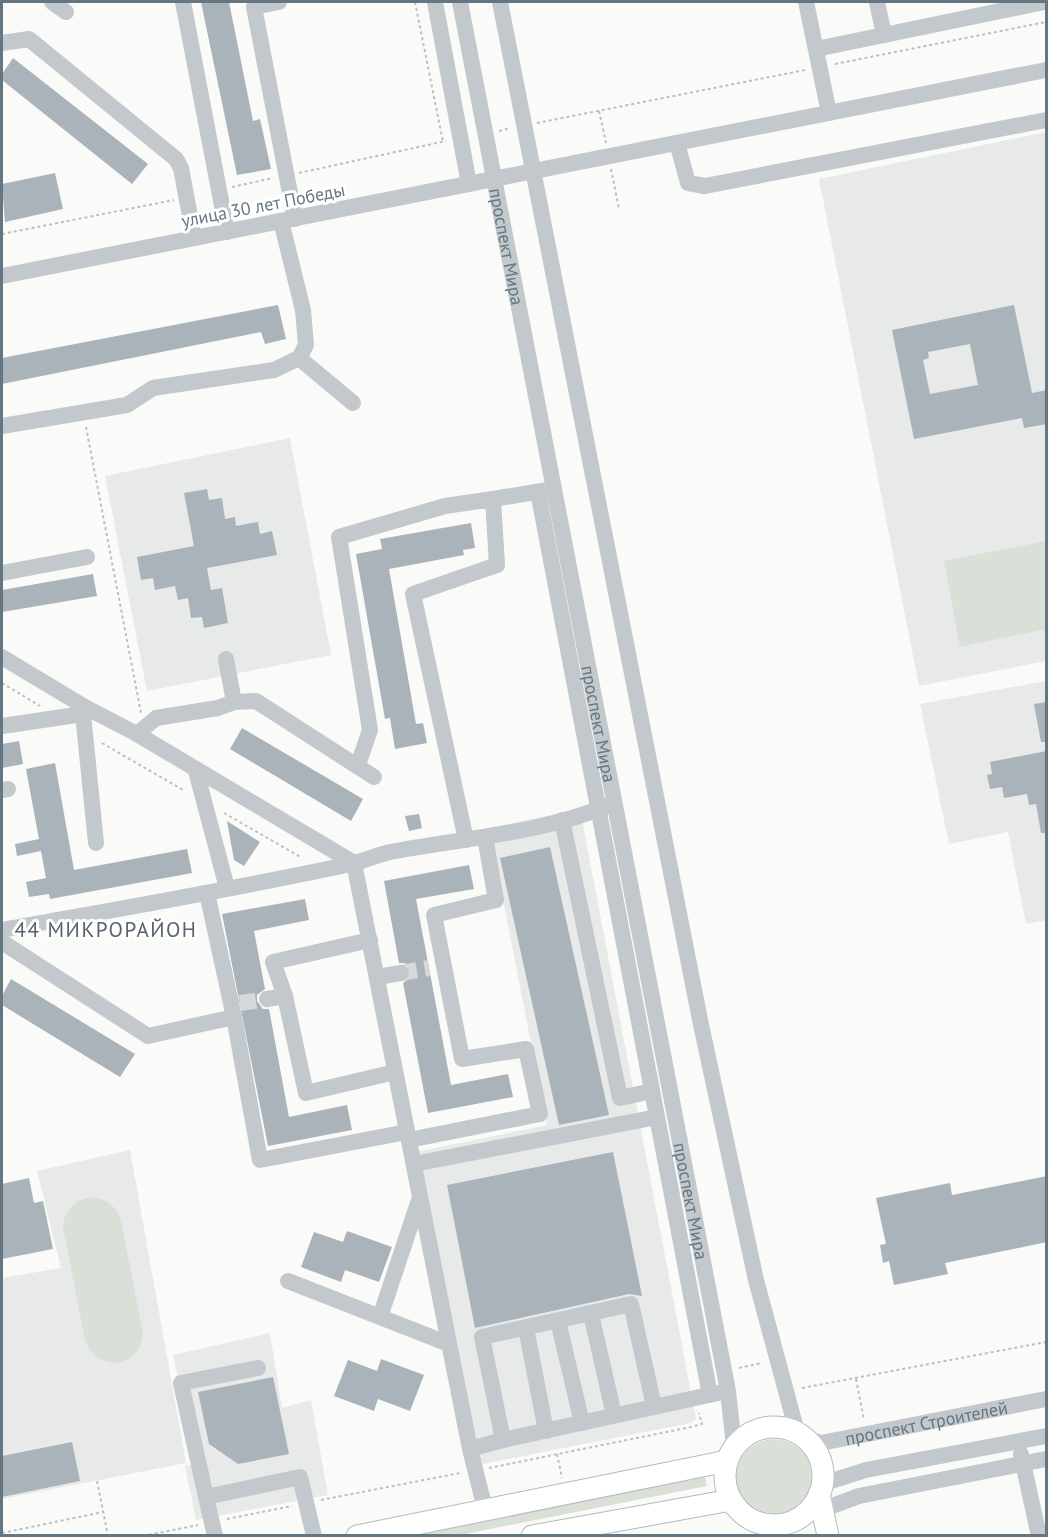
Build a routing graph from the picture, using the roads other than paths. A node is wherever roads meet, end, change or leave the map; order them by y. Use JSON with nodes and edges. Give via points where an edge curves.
{"nodes":[{"id":1,"x":52,"y":2,"type":"edge"},
{"id":2,"x":183,"y":2,"type":"edge"},
{"id":3,"x":279,"y":2,"type":"edge"},
{"id":4,"x":435,"y":2,"type":"edge"},
{"id":5,"x":460,"y":2,"type":"edge"},
{"id":6,"x":500,"y":2,"type":"edge"},
{"id":7,"x":806,"y":2,"type":"edge"},
{"id":8,"x":877,"y":2,"type":"edge"},
{"id":9,"x":1044,"y":2,"type":"edge"},
{"id":10,"x":66,"y":12,"type":"dead end"},
{"id":11,"x":884,"y":35,"type":"junction"},
{"id":12,"x":2,"y":43,"type":"edge"},
{"id":13,"x":816,"y":49,"type":"junction"},
{"id":14,"x":1047,"y":70,"type":"edge"},
{"id":15,"x":829,"y":113,"type":"junction"},
{"id":16,"x":1047,"y":120,"type":"edge"},
{"id":17,"x":677,"y":143,"type":"junction"},
{"id":18,"x":532,"y":172,"type":"junction"},
{"id":19,"x":496,"y":179,"type":"junction"},
{"id":20,"x":469,"y":184,"type":"junction"},
{"id":21,"x":288,"y":220,"type":"junction"},
{"id":22,"x":227,"y":232,"type":"junction"},
{"id":23,"x":194,"y":238,"type":"junction"},
{"id":24,"x":2,"y":276,"type":"edge"},
{"id":25,"x":299,"y":358,"type":"junction"},
{"id":26,"x":354,"y":403,"type":"dead end"},
{"id":27,"x":2,"y":426,"type":"edge"},
{"id":28,"x":547,"y":490,"type":"junction"},
{"id":29,"x":493,"y":499,"type":"junction"},
{"id":30,"x":87,"y":557,"type":"dead end"},
{"id":31,"x":2,"y":573,"type":"edge"},
{"id":32,"x":2,"y":657,"type":"edge"},
{"id":33,"x":226,"y":659,"type":"dead end"},
{"id":34,"x":234,"y":702,"type":"junction"},
{"id":35,"x":84,"y":710,"type":"junction"},
{"id":36,"x":2,"y":726,"type":"edge"},
{"id":37,"x":141,"y":729,"type":"junction"},
{"id":38,"x":353,"y":763,"type":"junction"},
{"id":39,"x":196,"y":771,"type":"junction"},
{"id":40,"x":374,"y":777,"type":"dead end"},
{"id":41,"x":615,"y":803,"type":"junction"},
{"id":42,"x":598,"y":810,"type":"junction"},
{"id":43,"x":562,"y":820,"type":"junction"},
{"id":44,"x":485,"y":837,"type":"junction"},
{"id":45,"x":466,"y":840,"type":"junction"},
{"id":46,"x":96,"y":843,"type":"dead end"},
{"id":47,"x":354,"y":863,"type":"junction"},
{"id":48,"x":226,"y":888,"type":"junction"},
{"id":49,"x":207,"y":893,"type":"junction"},
{"id":50,"x":2,"y":930,"type":"edge"},
{"id":51,"x":370,"y":940,"type":"junction"},
{"id":52,"x":2,"y":942,"type":"edge"},
{"id":53,"x":401,"y":973,"type":"tunnel mouth"},
{"id":54,"x":376,"y":977,"type":"junction"},
{"id":55,"x":285,"y":996,"type":"junction"},
{"id":56,"x":267,"y":999,"type":"tunnel mouth"},
{"id":57,"x":235,"y":1008,"type":"junction"},
{"id":58,"x":395,"y":1072,"type":"junction"},
{"id":59,"x":652,"y":1091,"type":"junction"},
{"id":60,"x":657,"y":1117,"type":"junction"},
{"id":61,"x":408,"y":1136,"type":"junction"},
{"id":62,"x":414,"y":1164,"type":"junction"},
{"id":63,"x":420,"y":1196,"type":"junction"},
{"id":64,"x":288,"y":1281,"type":"dead end"},
{"id":65,"x":591,"y":1314,"type":"junction"},
{"id":66,"x":380,"y":1317,"type":"junction"},
{"id":67,"x":558,"y":1321,"type":"junction"},
{"id":68,"x":526,"y":1328,"type":"junction"},
{"id":69,"x":449,"y":1344,"type":"junction"},
{"id":70,"x":258,"y":1368,"type":"dead end"},
{"id":71,"x":728,"y":1391,"type":"junction"},
{"id":72,"x":704,"y":1396,"type":"junction"},
{"id":73,"x":1047,"y":1399,"type":"edge"},
{"id":74,"x":654,"y":1406,"type":"junction"},
{"id":75,"x":614,"y":1415,"type":"junction"},
{"id":76,"x":582,"y":1423,"type":"junction"},
{"id":77,"x":546,"y":1431,"type":"junction"},
{"id":78,"x":801,"y":1435,"type":"junction"},
{"id":79,"x":1047,"y":1436,"type":"edge"},
{"id":80,"x":503,"y":1440,"type":"junction"},
{"id":81,"x":1018,"y":1441,"type":"junction"},
{"id":82,"x":470,"y":1449,"type":"junction"},
{"id":83,"x":731,"y":1454,"type":"junction"},
{"id":84,"x":1047,"y":1459,"type":"edge"},
{"id":85,"x":1023,"y":1463,"type":"junction"},
{"id":86,"x":822,"y":1495,"type":"junction"},
{"id":87,"x":206,"y":1497,"type":"junction"},
{"id":88,"x":738,"y":1507,"type":"junction"},
{"id":89,"x":485,"y":1509,"type":"junction"},
{"id":90,"x":214,"y":1529,"type":"edge"},
{"id":91,"x":314,"y":1536,"type":"edge"},
{"id":92,"x":357,"y":1536,"type":"edge"},
{"id":93,"x":532,"y":1536,"type":"edge"},
{"id":94,"x":747,"y":1536,"type":"edge"},
{"id":95,"x":828,"y":1536,"type":"edge"},
{"id":96,"x":1039,"y":1536,"type":"edge"}],
"edges":[{"from":1,"to":10,"type":"street"},
{"from":2,"to":22,"type":"street"},
{"from":3,"to":21,"type":"street","via":[[254,8]]},
{"from":4,"to":20,"type":"street"},
{"from":5,"to":19,"type":"street","name":"проспект Мира"},
{"from":6,"to":18,"type":"street","name":"проспект Мира"},
{"from":7,"to":13,"type":"street"},
{"from":8,"to":11,"type":"street"},
{"from":9,"to":11,"type":"street"},
{"from":11,"to":13,"type":"street"},
{"from":12,"to":23,"type":"street","via":[[29,39],[176,159]]},
{"from":13,"to":15,"type":"street"},
{"from":14,"to":15,"type":"street","name":"улица 30 лет Победы"},
{"from":15,"to":17,"type":"street","name":"улица 30 лет Победы"},
{"from":16,"to":17,"type":"street","via":[[989,137],[705,186],[688,183]]},
{"from":17,"to":18,"type":"street","name":"улица 30 лет Победы"},
{"from":18,"to":19,"type":"street","name":"улица 30 лет Победы"},
{"from":18,"to":78,"type":"street","name":"проспект Мира","via":[[700,1020],[756,1280]]},
{"from":19,"to":20,"type":"street","name":"улица 30 лет Победы"},
{"from":19,"to":28,"type":"street","name":"проспект Мира"},
{"from":20,"to":21,"type":"street","name":"улица 30 лет Победы"},
{"from":21,"to":22,"type":"street","name":"улица 30 лет Победы"},
{"from":21,"to":25,"type":"street","via":[[306,345]]},
{"from":22,"to":23,"type":"street","name":"улица 30 лет Победы"},
{"from":23,"to":24,"type":"street","name":"улица 30 лет Победы"},
{"from":25,"to":26,"type":"street"},
{"from":25,"to":27,"type":"street","via":[[274,370],[153,388],[127,405]]},
{"from":28,"to":29,"type":"street"},
{"from":28,"to":41,"type":"street","name":"проспект Мира"},
{"from":28,"to":42,"type":"street"},
{"from":29,"to":38,"type":"street","via":[[446,506],[339,537],[369,730],[360,759]]},
{"from":29,"to":45,"type":"street","via":[[497,565],[413,594]]},
{"from":30,"to":31,"type":"street"},
{"from":32,"to":35,"type":"street"},
{"from":33,"to":34,"type":"street"},
{"from":34,"to":37,"type":"street","via":[[156,718]]},
{"from":34,"to":38,"type":"street","via":[[256,701]]},
{"from":35,"to":36,"type":"street"},
{"from":35,"to":37,"type":"street"},
{"from":35,"to":46,"type":"street"},
{"from":37,"to":39,"type":"street"},
{"from":38,"to":40,"type":"street"},
{"from":39,"to":47,"type":"street"},
{"from":39,"to":48,"type":"street"},
{"from":41,"to":42,"type":"street"},
{"from":41,"to":71,"type":"street","name":"проспект Мира"},
{"from":42,"to":43,"type":"street"},
{"from":42,"to":59,"type":"street"},
{"from":43,"to":44,"type":"street"},
{"from":43,"to":59,"type":"street","via":[[620,1098]]},
{"from":44,"to":45,"type":"street"},
{"from":44,"to":61,"type":"street","via":[[496,900],[434,915],[436,966],[462,1059],[526,1049],[540,1114]]},
{"from":45,"to":47,"type":"street","via":[[388,852]]},
{"from":47,"to":48,"type":"street"},
{"from":47,"to":51,"type":"street"},
{"from":48,"to":49,"type":"street"},
{"from":49,"to":50,"type":"street"},
{"from":49,"to":57,"type":"street"},
{"from":51,"to":54,"type":"street"},
{"from":51,"to":55,"type":"street","via":[[273,962]]},
{"from":52,"to":57,"type":"street","via":[[148,1036]]},
{"from":53,"to":54,"type":"street"},
{"from":54,"to":58,"type":"street"},
{"from":55,"to":56,"type":"street"},
{"from":55,"to":58,"type":"street","via":[[306,1093]]},
{"from":57,"to":61,"type":"street","via":[[260,1160]]},
{"from":58,"to":61,"type":"street"},
{"from":59,"to":60,"type":"street"},
{"from":60,"to":62,"type":"street"},
{"from":60,"to":72,"type":"street"},
{"from":61,"to":62,"type":"street"},
{"from":62,"to":63,"type":"street"},
{"from":63,"to":66,"type":"street"},
{"from":63,"to":69,"type":"street"},
{"from":64,"to":66,"type":"street"},
{"from":65,"to":67,"type":"street"},
{"from":65,"to":74,"type":"street","via":[[631,1304]]},
{"from":65,"to":75,"type":"street"},
{"from":66,"to":69,"type":"street"},
{"from":67,"to":68,"type":"street"},
{"from":67,"to":76,"type":"street"},
{"from":68,"to":77,"type":"street"},
{"from":68,"to":80,"type":"street","via":[[482,1337]]},
{"from":69,"to":82,"type":"street"},
{"from":70,"to":87,"type":"street","via":[[181,1383]]},
{"from":71,"to":72,"type":"street"},
{"from":71,"to":83,"type":"street","name":"проспект Мира"},
{"from":72,"to":74,"type":"street"},
{"from":73,"to":78,"type":"street","name":"проспект Строителей","via":[[821,1443]]},
{"from":74,"to":75,"type":"street"},
{"from":75,"to":76,"type":"street"},
{"from":76,"to":77,"type":"street"},
{"from":77,"to":80,"type":"street"},
{"from":78,"to":83,"type":"main road","via":[[784,1428],[763,1428],[744,1437]]},
{"from":78,"to":86,"type":"main road","via":[[820,1459]]},
{"from":79,"to":81,"type":"street","name":"проспект Строителей"},
{"from":80,"to":82,"type":"street"},
{"from":81,"to":85,"type":"street"},
{"from":81,"to":86,"type":"street","name":"проспект Строителей","via":[[866,1470]]},
{"from":82,"to":89,"type":"street"},
{"from":83,"to":88,"type":"main road","via":[[725,1481]]},
{"from":83,"to":89,"type":"main road"},
{"from":84,"to":85,"type":"street"},
{"from":85,"to":86,"type":"street","via":[[860,1496]]},
{"from":85,"to":96,"type":"street"},
{"from":86,"to":88,"type":"main road","via":[[806,1512],[786,1523],[764,1523]]},
{"from":86,"to":95,"type":"main road"},
{"from":87,"to":90,"type":"street"},
{"from":87,"to":91,"type":"street","via":[[300,1478]]},
{"from":88,"to":93,"type":"main road"},
{"from":88,"to":94,"type":"main road"},
{"from":89,"to":92,"type":"main road"}]}
